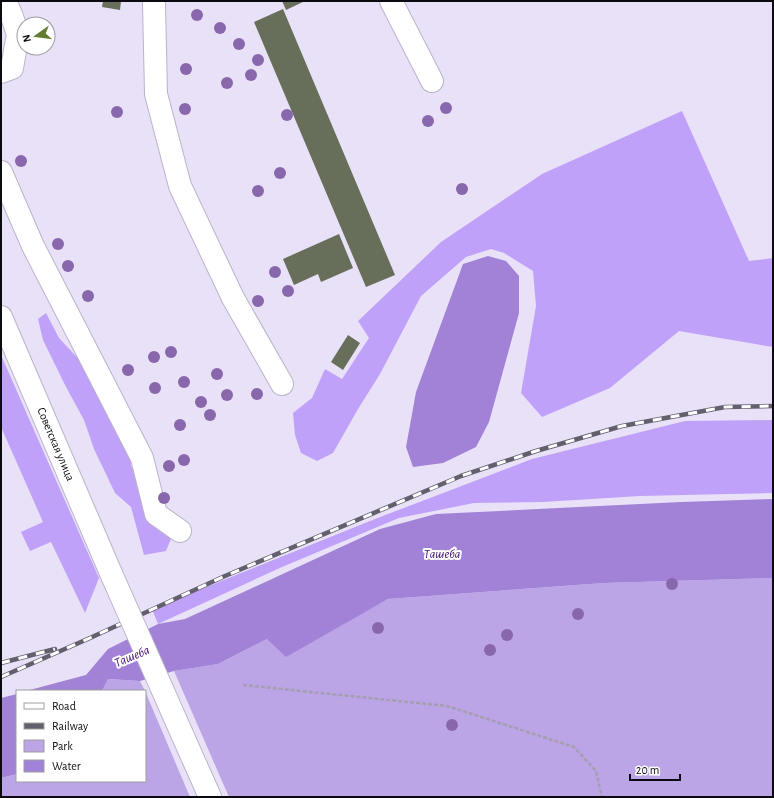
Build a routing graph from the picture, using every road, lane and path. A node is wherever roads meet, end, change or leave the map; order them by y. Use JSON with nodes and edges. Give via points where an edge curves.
{"nodes":[{"id":1,"x":5,"y":1,"type":"edge"},
{"id":2,"x":391,"y":1,"type":"edge"},
{"id":3,"x":151,"y":2,"type":"edge"},
{"id":4,"x":1,"y":72,"type":"edge"},
{"id":5,"x":432,"y":81,"type":"dead end"},
{"id":6,"x":1,"y":172,"type":"edge"},
{"id":7,"x":1,"y":317,"type":"edge"},
{"id":8,"x":282,"y":384,"type":"dead end"},
{"id":9,"x":180,"y":531,"type":"dead end"},
{"id":10,"x":243,"y":685,"type":"dead end"},
{"id":11,"x":210,"y":797,"type":"edge"},
{"id":12,"x":602,"y":797,"type":"edge"}],
"edges":[{"from":1,"to":4,"type":"main road","via":[[18,34],[12,68]]},
{"from":2,"to":5,"type":"main road"},
{"from":3,"to":8,"type":"main road","via":[[156,94],[180,186],[233,298]]},
{"from":6,"to":9,"type":"main road","via":[[33,246],[142,458],[156,514]]},
{"from":7,"to":11,"type":"main road","name":"Советская улица","bridge":true},
{"from":10,"to":12,"type":"path","via":[[448,706],[574,747],[596,771]]}]}
